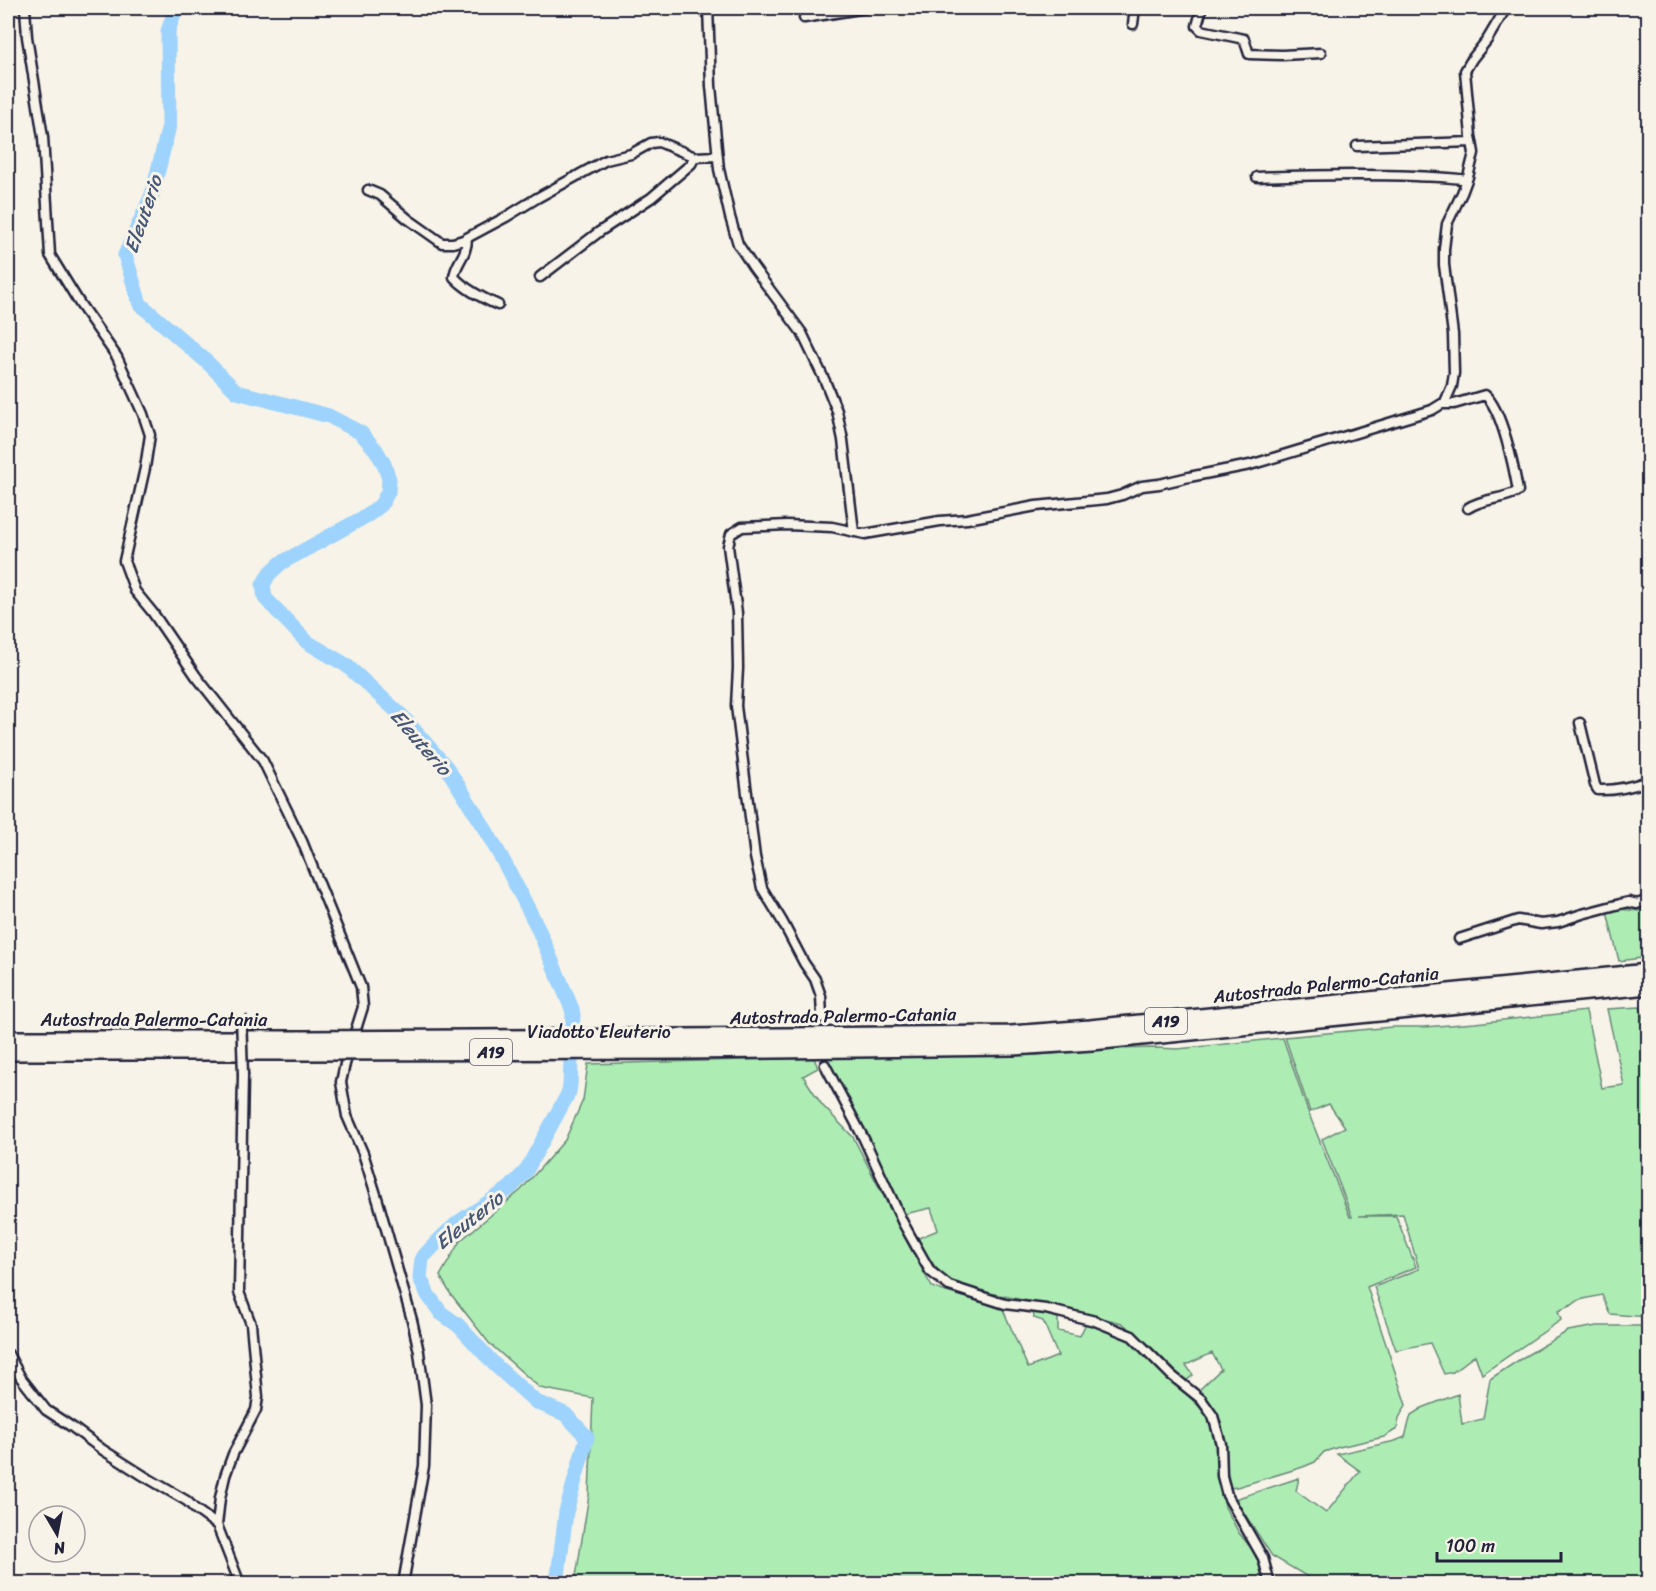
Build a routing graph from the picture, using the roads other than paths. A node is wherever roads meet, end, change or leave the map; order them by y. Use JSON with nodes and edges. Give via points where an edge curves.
{"nodes":[{"id":1,"x":25,"y":8,"type":"edge"},
{"id":2,"x":708,"y":8,"type":"edge"},
{"id":3,"x":866,"y":8,"type":"edge"},
{"id":4,"x":1135,"y":8,"type":"edge"},
{"id":5,"x":1202,"y":8,"type":"edge"},
{"id":6,"x":1506,"y":8,"type":"edge"},
{"id":7,"x":804,"y":18,"type":"dead end"},
{"id":8,"x":1133,"y":24,"type":"dead end"},
{"id":9,"x":1321,"y":53,"type":"dead end"},
{"id":10,"x":1472,"y":142,"type":"junction"},
{"id":11,"x":1357,"y":146,"type":"dead end"},
{"id":12,"x":718,"y":156,"type":"junction"},
{"id":13,"x":696,"y":157,"type":"junction"},
{"id":14,"x":1257,"y":177,"type":"dead end"},
{"id":15,"x":1467,"y":180,"type":"junction"},
{"id":16,"x":368,"y":190,"type":"dead end"},
{"id":17,"x":467,"y":238,"type":"junction"},
{"id":18,"x":540,"y":277,"type":"dead end"},
{"id":19,"x":498,"y":305,"type":"dead end"},
{"id":20,"x":1442,"y":404,"type":"junction"},
{"id":21,"x":1468,"y":508,"type":"dead end"},
{"id":22,"x":854,"y":532,"type":"junction"},
{"id":23,"x":1579,"y":719,"type":"dead end"},
{"id":24,"x":1648,"y":781,"type":"edge"},
{"id":25,"x":1648,"y":900,"type":"edge"},
{"id":26,"x":1459,"y":939,"type":"dead end"},
{"id":27,"x":1648,"y":972,"type":"edge"},
{"id":28,"x":1648,"y":986,"type":"edge"},
{"id":29,"x":241,"y":1015,"type":"dead end"},
{"id":30,"x":822,"y":1017,"type":"tunnel mouth"},
{"id":31,"x":8,"y":1040,"type":"edge"},
{"id":32,"x":683,"y":1044,"type":"junction"},
{"id":33,"x":300,"y":1046,"type":"junction"},
{"id":34,"x":8,"y":1052,"type":"edge"},
{"id":35,"x":825,"y":1065,"type":"tunnel mouth"},
{"id":36,"x":8,"y":1354,"type":"edge"},
{"id":37,"x":217,"y":1526,"type":"junction"},
{"id":38,"x":240,"y":1584,"type":"edge"},
{"id":39,"x":403,"y":1584,"type":"edge"},
{"id":40,"x":1270,"y":1584,"type":"edge"}],
"edges":[{"from":1,"to":39,"type":"street","via":[[43,137],[50,255],[117,357],[150,435],[124,561],[135,591],[263,761],[302,841],[361,987],[363,1007],[341,1082],[347,1116],[363,1153],[412,1320],[426,1405],[424,1466]]},
{"from":2,"to":12,"type":"street"},
{"from":3,"to":7,"type":"street"},
{"from":4,"to":8,"type":"street"},
{"from":5,"to":9,"type":"street","via":[[1197,26],[1201,30],[1244,39],[1249,54]]},
{"from":6,"to":10,"type":"street","via":[[1466,71]]},
{"from":10,"to":11,"type":"street"},
{"from":10,"to":15,"type":"street","via":[[1474,153]]},
{"from":12,"to":13,"type":"street"},
{"from":12,"to":22,"type":"street","via":[[738,244],[802,333],[837,411]]},
{"from":13,"to":17,"type":"street","via":[[659,142],[651,143],[631,154],[606,160]]},
{"from":13,"to":18,"type":"street","via":[[651,198]]},
{"from":14,"to":15,"type":"street"},
{"from":15,"to":20,"type":"street","via":[[1447,224],[1444,249],[1455,366],[1452,386]]},
{"from":16,"to":17,"type":"street","via":[[442,243]]},
{"from":17,"to":19,"type":"street","via":[[467,248],[454,277]]},
{"from":20,"to":21,"type":"street","via":[[1485,395],[1497,413],[1511,457],[1518,491]]},
{"from":20,"to":22,"type":"street","via":[[1421,414],[1250,465],[1142,486],[1107,499],[1036,506],[865,534]]},
{"from":22,"to":30,"type":"street","via":[[796,525],[741,527],[731,534],[728,546],[737,613],[736,706],[756,863],[762,888],[815,979]]},
{"from":23,"to":24,"type":"street","via":[[1598,790]]},
{"from":25,"to":26,"type":"street","via":[[1558,922],[1518,920]]},
{"from":27,"to":32,"type":"highway","name":"Autostrada Palermo-Catania","number":"A19","via":[[1090,1028]]},
{"from":28,"to":32,"type":"highway","name":"Autostrada Palermo-Catania","number":"A19","via":[[1024,1047]]},
{"from":29,"to":37,"type":"street","bridge":true,"via":[[239,1292],[251,1324],[258,1397],[256,1410],[225,1476]]},
{"from":31,"to":33,"type":"highway","name":"Autostrada Palermo-Catania","number":"A19"},
{"from":32,"to":33,"type":"highway","name":"Viadotto Eleuterio","number":"A19","bridge":true},
{"from":33,"to":34,"type":"highway","name":"Autostrada Palermo-Catania","number":"A19"},
{"from":35,"to":40,"type":"street","via":[[930,1271],[949,1286],[1005,1304],[1095,1321],[1132,1336],[1201,1399],[1214,1416],[1227,1495],[1263,1558]]},
{"from":36,"to":37,"type":"street","via":[[46,1410],[103,1450],[187,1500]]},
{"from":37,"to":38,"type":"street"}]}
